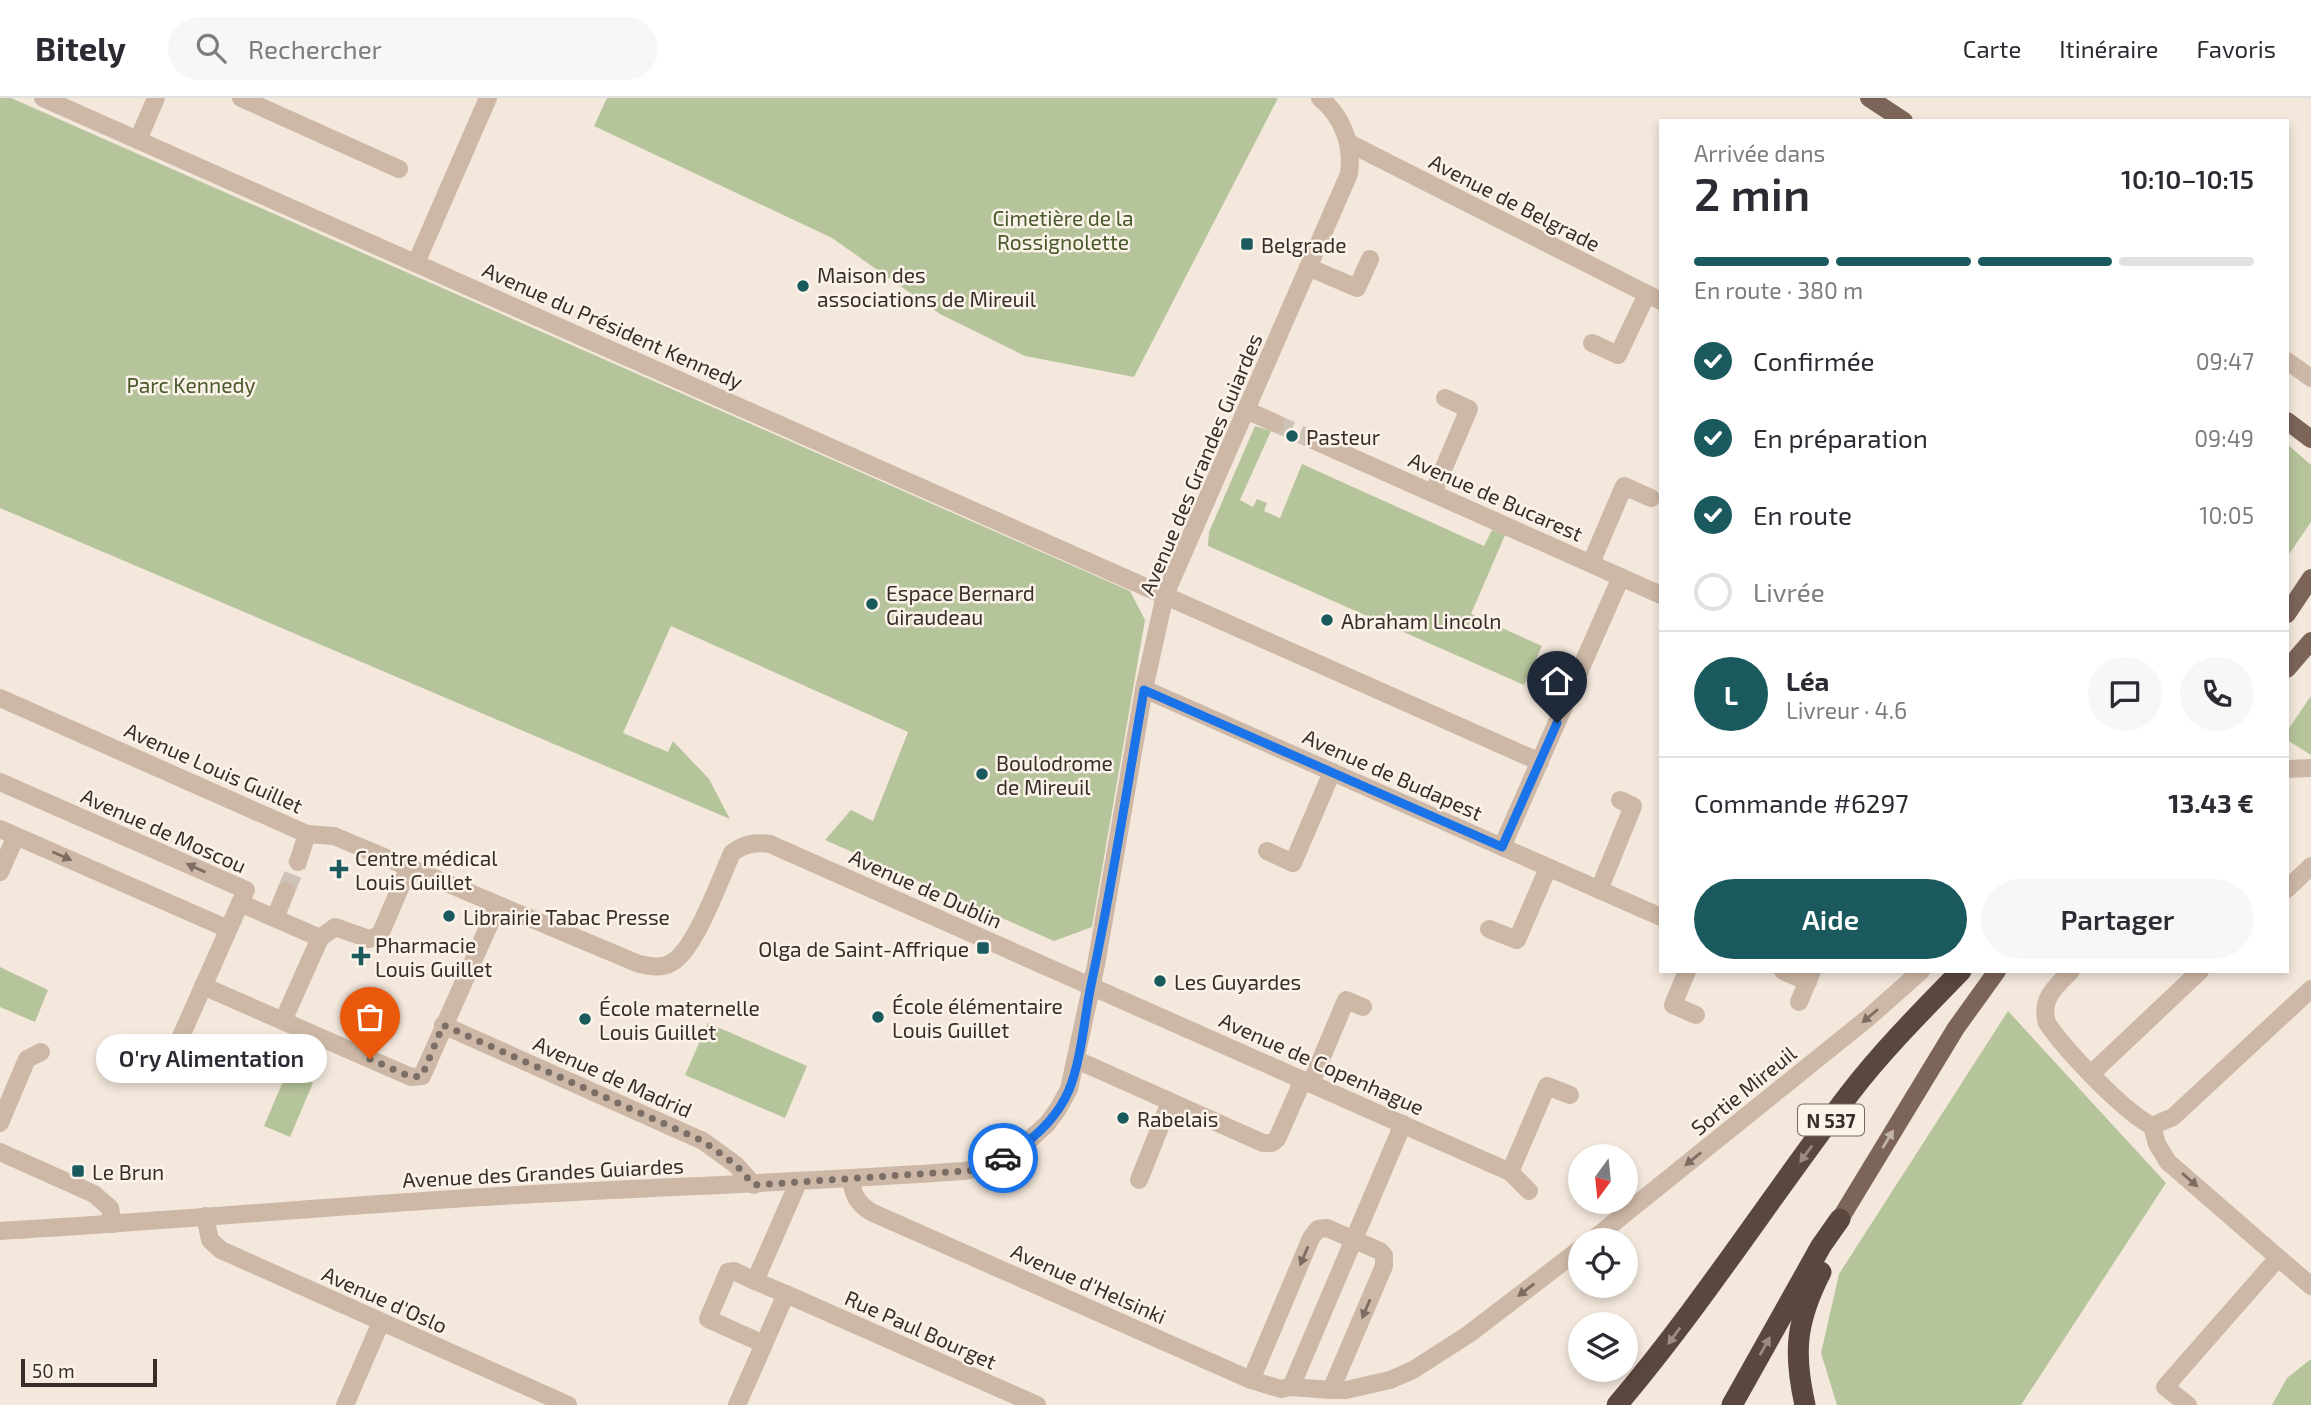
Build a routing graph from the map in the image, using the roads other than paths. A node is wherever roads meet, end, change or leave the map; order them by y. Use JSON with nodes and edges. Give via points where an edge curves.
{"nodes":[{"id":1,"x":43,"y":98,"type":"edge"},
{"id":2,"x":156,"y":98,"type":"edge"},
{"id":3,"x":241,"y":98,"type":"edge"},
{"id":4,"x":488,"y":98,"type":"edge"},
{"id":5,"x":1320,"y":98,"type":"edge"},
{"id":6,"x":1869,"y":98,"type":"edge"},
{"id":7,"x":1901,"y":119,"type":"edge"},
{"id":8,"x":138,"y":140,"type":"junction"},
{"id":9,"x":1349,"y":143,"type":"junction"},
{"id":10,"x":399,"y":169,"type":"dead end"},
{"id":11,"x":1370,"y":259,"type":"dead end"},
{"id":12,"x":416,"y":263,"type":"junction"},
{"id":13,"x":1308,"y":267,"type":"junction"},
{"id":14,"x":1654,"y":298,"type":"edge"},
{"id":15,"x":1592,"y":343,"type":"dead end"},
{"id":16,"x":2289,"y":362,"type":"edge"},
{"id":17,"x":2311,"y":378,"type":"edge"},
{"id":18,"x":1445,"y":398,"type":"dead end"},
{"id":19,"x":1246,"y":410,"type":"junction"},
{"id":20,"x":2289,"y":422,"type":"edge"},
{"id":21,"x":1275,"y":423,"type":"tunnel mouth"},
{"id":22,"x":2311,"y":439,"type":"edge"},
{"id":23,"x":1313,"y":440,"type":"tunnel mouth"},
{"id":24,"x":1433,"y":493,"type":"junction"},
{"id":25,"x":1651,"y":498,"type":"dead end"},
{"id":26,"x":1591,"y":563,"type":"junction"},
{"id":27,"x":1621,"y":577,"type":"junction"},
{"id":28,"x":2311,"y":578,"type":"edge"},
{"id":29,"x":1659,"y":593,"type":"edge"},
{"id":30,"x":1165,"y":595,"type":"junction"},
{"id":31,"x":2289,"y":611,"type":"edge"},
{"id":32,"x":2311,"y":641,"type":"edge"},
{"id":33,"x":2289,"y":667,"type":"edge"},
{"id":34,"x":1144,"y":690,"type":"junction"},
{"id":35,"x":0,"y":698,"type":"edge"},
{"id":36,"x":1540,"y":762,"type":"junction"},
{"id":37,"x":2311,"y":768,"type":"edge"},
{"id":38,"x":2289,"y":769,"type":"edge"},
{"id":39,"x":1332,"y":772,"type":"junction"},
{"id":40,"x":0,"y":782,"type":"edge"},
{"id":41,"x":1620,"y":800,"type":"dead end"},
{"id":42,"x":8,"y":832,"type":"edge"},
{"id":43,"x":307,"y":834,"type":"junction"},
{"id":44,"x":741,"y":846,"type":"joint"},
{"id":45,"x":1502,"y":847,"type":"junction"},
{"id":46,"x":1267,"y":851,"type":"dead end"},
{"id":47,"x":298,"y":862,"type":"tunnel mouth"},
{"id":48,"x":2311,"y":866,"type":"edge"},
{"id":49,"x":409,"y":867,"type":"junction"},
{"id":50,"x":1548,"y":868,"type":"junction"},
{"id":51,"x":0,"y":872,"type":"edge"},
{"id":52,"x":2289,"y":886,"type":"edge"},
{"id":53,"x":1599,"y":890,"type":"junction"},
{"id":54,"x":286,"y":891,"type":"tunnel mouth"},
{"id":55,"x":240,"y":902,"type":"junction"},
{"id":56,"x":498,"y":905,"type":"junction"},
{"id":57,"x":1659,"y":916,"type":"edge"},
{"id":58,"x":275,"y":918,"type":"junction"},
{"id":59,"x":228,"y":929,"type":"junction"},
{"id":60,"x":1489,"y":929,"type":"dead end"},
{"id":61,"x":320,"y":937,"type":"junction"},
{"id":62,"x":1686,"y":973,"type":"edge"},
{"id":63,"x":1792,"y":973,"type":"edge"},
{"id":64,"x":1920,"y":973,"type":"edge"},
{"id":65,"x":1959,"y":973,"type":"edge"},
{"id":66,"x":1996,"y":973,"type":"edge"},
{"id":67,"x":2069,"y":973,"type":"edge"},
{"id":68,"x":2198,"y":973,"type":"edge"},
{"id":69,"x":1810,"y":977,"type":"edge"},
{"id":70,"x":203,"y":986,"type":"junction"},
{"id":71,"x":1091,"y":986,"type":"junction"},
{"id":72,"x":2311,"y":989,"type":"edge"},
{"id":73,"x":1799,"y":1002,"type":"dead end"},
{"id":74,"x":1363,"y":1007,"type":"dead end"},
{"id":75,"x":1696,"y":1015,"type":"dead end"},
{"id":76,"x":283,"y":1021,"type":"junction"},
{"id":77,"x":443,"y":1025,"type":"junction"},
{"id":78,"x":41,"y":1052,"type":"dead end"},
{"id":79,"x":1077,"y":1060,"type":"junction"},
{"id":80,"x":186,"y":1068,"type":"dead end"},
{"id":81,"x":2092,"y":1073,"type":"junction"},
{"id":82,"x":1307,"y":1082,"type":"junction"},
{"id":83,"x":1570,"y":1095,"type":"dead end"},
{"id":84,"x":1170,"y":1102,"type":"junction"},
{"id":85,"x":0,"y":1122,"type":"edge"},
{"id":86,"x":1403,"y":1124,"type":"junction"},
{"id":87,"x":2152,"y":1126,"type":"junction"},
{"id":88,"x":0,"y":1152,"type":"edge"},
{"id":89,"x":1510,"y":1172,"type":"junction"},
{"id":90,"x":851,"y":1179,"type":"junction"},
{"id":91,"x":1139,"y":1180,"type":"dead end"},
{"id":92,"x":798,"y":1183,"type":"junction"},
{"id":93,"x":754,"y":1185,"type":"junction"},
{"id":94,"x":1529,"y":1191,"type":"dead end"},
{"id":95,"x":205,"y":1216,"type":"junction"},
{"id":96,"x":1840,"y":1219,"type":"junction"},
{"id":97,"x":113,"y":1224,"type":"junction"},
{"id":98,"x":1607,"y":1228,"type":"edge"},
{"id":99,"x":0,"y":1231,"type":"edge"},
{"id":100,"x":1354,"y":1238,"type":"junction"},
{"id":101,"x":1568,"y":1258,"type":"edge"},
{"id":102,"x":2278,"y":1258,"type":"junction"},
{"id":103,"x":755,"y":1281,"type":"junction"},
{"id":104,"x":2311,"y":1286,"type":"edge"},
{"id":105,"x":786,"y":1294,"type":"junction"},
{"id":106,"x":381,"y":1322,"type":"junction"},
{"id":107,"x":764,"y":1344,"type":"junction"},
{"id":108,"x":1251,"y":1380,"type":"junction"},
{"id":109,"x":1291,"y":1387,"type":"junction"},
{"id":110,"x":1331,"y":1390,"type":"junction"},
{"id":111,"x":345,"y":1405,"type":"edge"},
{"id":112,"x":568,"y":1405,"type":"edge"},
{"id":113,"x":737,"y":1405,"type":"edge"},
{"id":114,"x":1037,"y":1405,"type":"edge"},
{"id":115,"x":1617,"y":1405,"type":"edge"},
{"id":116,"x":1732,"y":1405,"type":"edge"},
{"id":117,"x":1805,"y":1405,"type":"edge"},
{"id":118,"x":2188,"y":1405,"type":"edge"}],
"edges":[{"from":1,"to":8,"type":"street","name":"Avenue du Président Kennedy"},
{"from":2,"to":8,"type":"street"},
{"from":3,"to":10,"type":"street"},
{"from":4,"to":12,"type":"street"},
{"from":5,"to":9,"type":"street","via":[[1341,124]]},
{"from":6,"to":7,"type":"main road"},
{"from":8,"to":12,"type":"street","name":"Avenue du Président Kennedy"},
{"from":9,"to":13,"type":"street","name":"Avenue des Grandes Guiardes","via":[[1349,174]]},
{"from":9,"to":14,"type":"street","name":"Avenue de Belgrade"},
{"from":11,"to":13,"type":"street","via":[[1357,288]]},
{"from":12,"to":30,"type":"street","name":"Avenue du Président Kennedy"},
{"from":13,"to":19,"type":"street","name":"Avenue des Grandes Guiardes"},
{"from":14,"to":15,"type":"street","via":[[1618,355]]},
{"from":16,"to":17,"type":"street"},
{"from":18,"to":24,"type":"street","via":[[1469,409]]},
{"from":19,"to":21,"type":"street"},
{"from":19,"to":30,"type":"street","name":"Avenue des Grandes Guiardes"},
{"from":20,"to":22,"type":"main road"},
{"from":23,"to":24,"type":"street","name":"Avenue de Bucarest"},
{"from":24,"to":26,"type":"street","name":"Avenue de Bucarest"},
{"from":25,"to":26,"type":"street","via":[[1624,486]]},
{"from":26,"to":27,"type":"street","name":"Avenue de Bucarest"},
{"from":27,"to":29,"type":"street","name":"Avenue de Bucarest"},
{"from":27,"to":36,"type":"street"},
{"from":28,"to":31,"type":"main road"},
{"from":30,"to":34,"type":"street","name":"Avenue des Grandes Guiardes"},
{"from":30,"to":36,"type":"street","name":"Avenue du Président Kennedy"},
{"from":32,"to":33,"type":"main road"},
{"from":34,"to":39,"type":"street","name":"Avenue de Budapest"},
{"from":34,"to":71,"type":"street","name":"Avenue des Grandes Guiardes"},
{"from":35,"to":43,"type":"street","name":"Avenue Louis Guillet"},
{"from":36,"to":45,"type":"street"},
{"from":37,"to":38,"type":"street"},
{"from":39,"to":45,"type":"street","name":"Avenue de Budapest"},
{"from":39,"to":46,"type":"street","via":[[1293,863]]},
{"from":55,"to":40,"type":"street","name":"Avenue de Moscou","one_way":true,"via":[[246,890]]},
{"from":41,"to":53,"type":"street","via":[[1633,806]]},
{"from":42,"to":51,"type":"street"},
{"from":42,"to":59,"type":"street","one_way":true},
{"from":43,"to":47,"type":"street"},
{"from":43,"to":49,"type":"street","name":"Avenue Louis Guillet","via":[[334,836]]},
{"from":44,"to":56,"type":"street","name":"Avenue Louis Guillet","via":[[732,853],[690,946],[660,967],[639,964]]},
{"from":44,"to":71,"type":"street","name":"Avenue de Dublin","via":[[770,844]]},
{"from":45,"to":50,"type":"street","name":"Avenue de Budapest"},
{"from":48,"to":52,"type":"street"},
{"from":49,"to":56,"type":"street","name":"Avenue Louis Guillet"},
{"from":49,"to":61,"type":"street","via":[[380,935],[369,939],[335,928]]},
{"from":50,"to":53,"type":"street","name":"Avenue de Budapest"},
{"from":50,"to":60,"type":"street","via":[[1517,940]]},
{"from":53,"to":57,"type":"street","name":"Avenue de Budapest"},
{"from":54,"to":58,"type":"street"},
{"from":55,"to":58,"type":"street","name":"Avenue de Moscou"},
{"from":55,"to":59,"type":"street"},
{"from":56,"to":77,"type":"street"},
{"from":58,"to":61,"type":"street","name":"Avenue de Moscou"},
{"from":59,"to":70,"type":"street"},
{"from":61,"to":76,"type":"street"},
{"from":62,"to":75,"type":"street","via":[[1673,1005]]},
{"from":63,"to":69,"type":"street"},
{"from":64,"to":98,"type":"street","name":"Sortie Mireuil","one_way":true},
{"from":65,"to":115,"type":"highway","number":"N 537","one_way":true,"via":[[1851,1092],[1662,1351]]},
{"from":96,"to":66,"type":"main road","number":"N 537","one_way":true,"via":[[1956,1028]]},
{"from":67,"to":81,"type":"street","via":[[2053,988],[2044,1013],[2052,1031]]},
{"from":68,"to":81,"type":"street"},
{"from":69,"to":73,"type":"street"},
{"from":70,"to":76,"type":"street"},
{"from":70,"to":80,"type":"street","via":[[170,1061]]},
{"from":71,"to":79,"type":"street","name":"Avenue des Grandes Guiardes"},
{"from":71,"to":82,"type":"street","name":"Avenue de Copenhague"},
{"from":72,"to":87,"type":"street","via":[[2172,1118]]},
{"from":74,"to":82,"type":"street","via":[[1346,1000]]},
{"from":76,"to":77,"type":"street","via":[[411,1077],[422,1076]]},
{"from":77,"to":93,"type":"street","name":"Avenue de Madrid","via":[[703,1141]]},
{"from":78,"to":85,"type":"street","via":[[27,1059]]},
{"from":79,"to":84,"type":"street"},
{"from":79,"to":90,"type":"street","name":"Avenue des Grandes Guiardes","via":[[1059,1109],[1033,1138],[1002,1159],[978,1170]]},
{"from":81,"to":87,"type":"street","via":[[2136,1118]]},
{"from":82,"to":84,"type":"street","via":[[1272,1143]]},
{"from":82,"to":86,"type":"street","name":"Avenue de Copenhague"},
{"from":83,"to":89,"type":"street","via":[[1547,1086]]},
{"from":84,"to":91,"type":"street"},
{"from":86,"to":89,"type":"street","name":"Avenue de Copenhague"},
{"from":86,"to":100,"type":"street"},
{"from":87,"to":102,"type":"street","one_way":true,"via":[[2168,1162]]},
{"from":88,"to":97,"type":"street","via":[[94,1194],[110,1208]]},
{"from":89,"to":94,"type":"street","name":"Avenue de Copenhague"},
{"from":90,"to":92,"type":"street","name":"Avenue des Grandes Guiardes"},
{"from":90,"to":108,"type":"street","name":"Avenue d'Helsinki","via":[[855,1198],[871,1212]]},
{"from":92,"to":93,"type":"street","name":"Avenue des Grandes Guiardes"},
{"from":92,"to":103,"type":"street"},
{"from":93,"to":95,"type":"street","name":"Avenue des Grandes Guiardes","via":[[620,1189]]},
{"from":95,"to":97,"type":"street","name":"Avenue des Grandes Guiardes"},
{"from":95,"to":106,"type":"street","name":"Avenue d'Oslo","via":[[210,1240],[221,1250]]},
{"from":116,"to":96,"type":"highway","number":"N 537","one_way":true},
{"from":96,"to":117,"type":"highway","via":[[1833,1249],[1803,1315],[1797,1344]]},
{"from":97,"to":99,"type":"street","name":"Avenue des Grandes Guiardes"},
{"from":100,"to":108,"type":"street","one_way":true,"via":[[1327,1228],[1311,1238]]},
{"from":100,"to":109,"type":"street"},
{"from":100,"to":110,"type":"street","one_way":true,"via":[[1380,1251],[1384,1266]]},
{"from":101,"to":110,"type":"street","one_way":true,"via":[[1469,1334],[1413,1370],[1368,1386]]},
{"from":102,"to":104,"type":"street"},
{"from":102,"to":118,"type":"street","via":[[2165,1387]]},
{"from":103,"to":105,"type":"street","name":"Rue Paul Bourget"},
{"from":103,"to":107,"type":"street","name":"Rue Paul Bourget","via":[[728,1272],[708,1319]]},
{"from":105,"to":107,"type":"street"},
{"from":105,"to":114,"type":"street","name":"Rue Paul Bourget"},
{"from":106,"to":111,"type":"street"},
{"from":106,"to":112,"type":"street","name":"Avenue d'Oslo"},
{"from":107,"to":113,"type":"street"},
{"from":108,"to":109,"type":"street","name":"Avenue d'Helsinki","via":[[1281,1389]]},
{"from":109,"to":110,"type":"street","name":"Avenue d'Helsinki"}]}
